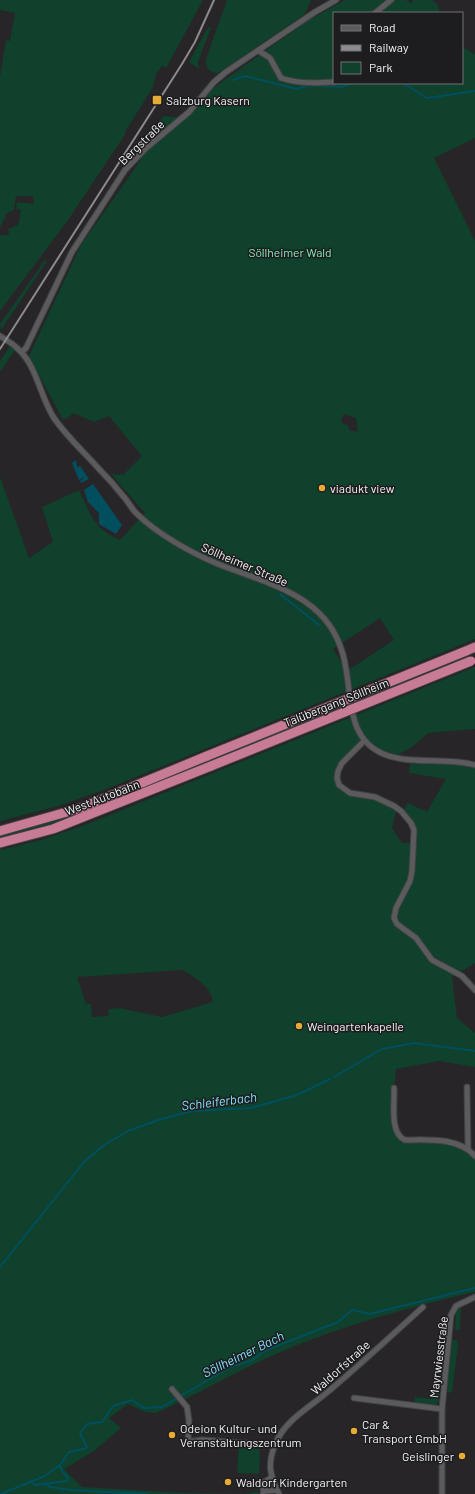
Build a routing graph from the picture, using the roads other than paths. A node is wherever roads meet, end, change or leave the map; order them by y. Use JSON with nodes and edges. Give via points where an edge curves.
{"nodes":[{"id":1,"x":326,"y":0,"type":"edge"},
{"id":2,"x":336,"y":0,"type":"edge"},
{"id":3,"x":391,"y":0,"type":"edge"},
{"id":4,"x":315,"y":12,"type":"junction"},
{"id":5,"x":376,"y":12,"type":"edge"},
{"id":6,"x":259,"y":51,"type":"junction"},
{"id":7,"x":333,"y":82,"type":"edge"},
{"id":8,"x":0,"y":336,"type":"edge"},
{"id":9,"x":22,"y":352,"type":"junction"},
{"id":10,"x":471,"y":649,"type":"edge"},
{"id":11,"x":473,"y":660,"type":"edge"},
{"id":12,"x":364,"y":741,"type":"junction"},
{"id":13,"x":207,"y":756,"type":"joint"},
{"id":14,"x":475,"y":765,"type":"edge"},
{"id":15,"x":211,"y":766,"type":"joint"},
{"id":16,"x":0,"y":831,"type":"edge"},
{"id":17,"x":0,"y":843,"type":"edge"},
{"id":18,"x":475,"y":990,"type":"edge"},
{"id":19,"x":467,"y":1087,"type":"dead end"},
{"id":20,"x":394,"y":1088,"type":"dead end"},
{"id":21,"x":468,"y":1148,"type":"junction"},
{"id":22,"x":475,"y":1156,"type":"edge"},
{"id":23,"x":475,"y":1297,"type":"edge"},
{"id":24,"x":423,"y":1307,"type":"dead end"},
{"id":25,"x":173,"y":1390,"type":"dead end"},
{"id":26,"x":354,"y":1398,"type":"dead end"},
{"id":27,"x":442,"y":1409,"type":"junction"},
{"id":28,"x":275,"y":1445,"type":"junction"},
{"id":29,"x":271,"y":1478,"type":"junction"},
{"id":30,"x":278,"y":1492,"type":"edge"},
{"id":31,"x":263,"y":1493,"type":"edge"},
{"id":32,"x":442,"y":1494,"type":"edge"}],
"edges":[{"from":1,"to":4,"type":"street"},
{"from":2,"to":4,"type":"street","name":"Bergstraße"},
{"from":3,"to":5,"type":"street"},
{"from":4,"to":6,"type":"street","name":"Bergstraße"},
{"from":6,"to":7,"type":"street","via":[[270,58],[281,78],[311,83]]},
{"from":6,"to":9,"type":"street","name":"Bergstraße","via":[[214,82],[189,112],[145,149],[125,170],[72,252]]},
{"from":8,"to":9,"type":"street","name":"Söllheimer Straße"},
{"from":9,"to":12,"type":"street","name":"Söllheimer Straße","via":[[53,417],[144,520],[192,552],[303,600],[328,622],[340,645],[354,722]]},
{"from":10,"to":13,"type":"highway","name":"Talübergang Söllheim","bridge":true},
{"from":11,"to":15,"type":"highway","name":"Talübergang Söllheim","bridge":true},
{"from":12,"to":14,"type":"street","via":[[386,755],[417,761],[462,761]]},
{"from":12,"to":18,"type":"street","via":[[342,763],[337,778],[340,785],[350,793],[375,797],[394,806],[411,823],[414,830],[410,881],[396,908],[394,918],[397,924],[416,938],[432,960],[462,976]]},
{"from":13,"to":16,"type":"highway","name":"West Autobahn","via":[[81,808]]},
{"from":15,"to":17,"type":"highway","name":"West Autobahn","via":[[53,829]]},
{"from":19,"to":21,"type":"street"},
{"from":20,"to":21,"type":"street","via":[[394,1118],[397,1133],[401,1138],[438,1139]]},
{"from":21,"to":22,"type":"street"},
{"from":23,"to":27,"type":"street","name":"Mayrwiesstraße","via":[[456,1306],[451,1315]]},
{"from":24,"to":28,"type":"street","name":"Waldorfstraße","via":[[330,1391],[283,1429]]},
{"from":25,"to":28,"type":"street","via":[[189,1413],[187,1439],[190,1443],[202,1440]]},
{"from":26,"to":27,"type":"street","name":"Mayrwiesstraße"},
{"from":27,"to":32,"type":"street","name":"Mayrwiesstraße"},
{"from":28,"to":29,"type":"street","name":"Waldorfstraße","via":[[270,1466]]},
{"from":29,"to":30,"type":"street","name":"Waldorfstraße"},
{"from":29,"to":31,"type":"street","via":[[261,1484]]},
{"from":30,"to":31,"type":"street"}]}
